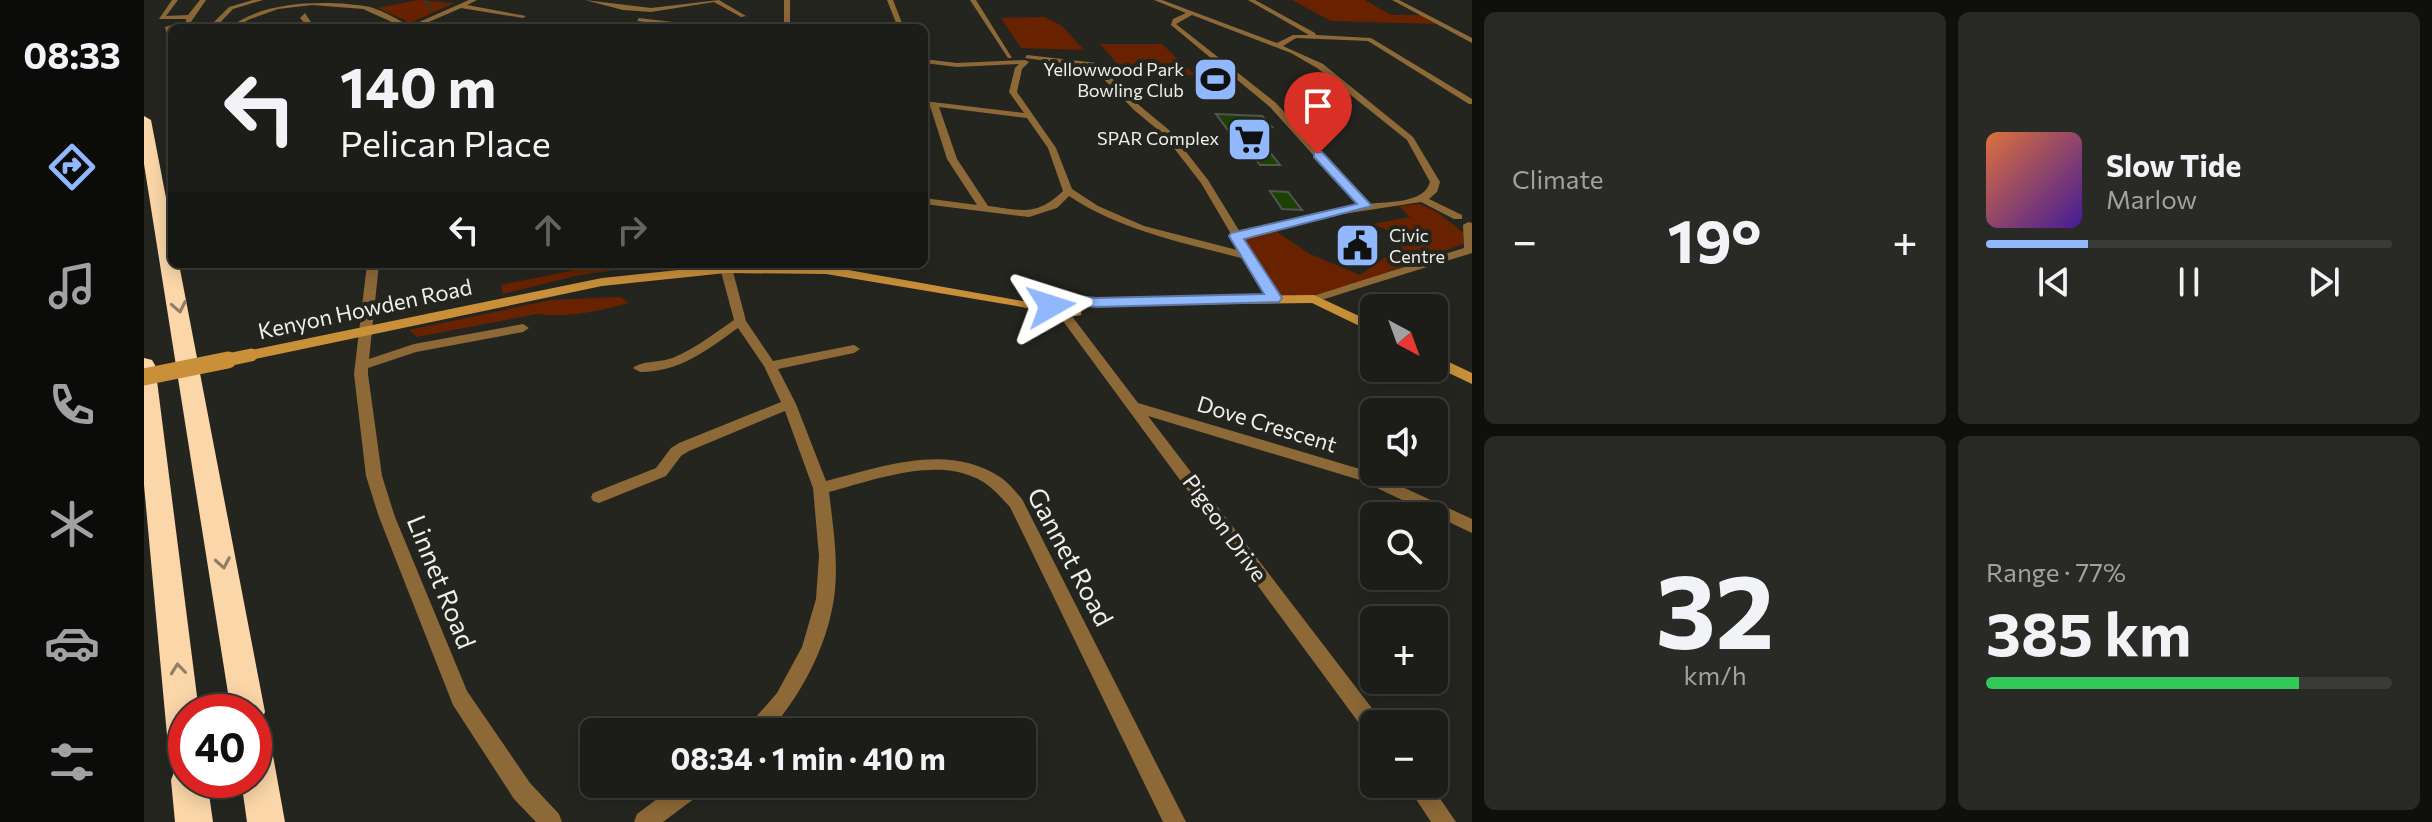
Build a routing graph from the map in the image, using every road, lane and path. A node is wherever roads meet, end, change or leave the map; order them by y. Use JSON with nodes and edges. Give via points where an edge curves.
{"nodes":[{"id":1,"x":175,"y":0,"type":"edge"},
{"id":2,"x":203,"y":0,"type":"edge"},
{"id":3,"x":240,"y":0,"type":"edge"},
{"id":4,"x":260,"y":0,"type":"edge"},
{"id":5,"x":474,"y":0,"type":"edge"},
{"id":6,"x":588,"y":0,"type":"edge"},
{"id":7,"x":715,"y":0,"type":"edge"},
{"id":8,"x":787,"y":0,"type":"edge"},
{"id":9,"x":890,"y":0,"type":"edge"},
{"id":10,"x":973,"y":0,"type":"edge"},
{"id":11,"x":1157,"y":0,"type":"edge"},
{"id":12,"x":1251,"y":0,"type":"edge"},
{"id":13,"x":1395,"y":0,"type":"edge"},
{"id":14,"x":284,"y":1,"type":"edge"},
{"id":15,"x":460,"y":6,"type":"junction"},
{"id":16,"x":231,"y":8,"type":"junction"},
{"id":17,"x":1192,"y":13,"type":"junction"},
{"id":18,"x":305,"y":15,"type":"dead end"},
{"id":19,"x":523,"y":16,"type":"dead end"},
{"id":20,"x":743,"y":16,"type":"dead end"},
{"id":21,"x":627,"y":19,"type":"dead end"},
{"id":22,"x":189,"y":20,"type":"junction"},
{"id":23,"x":177,"y":24,"type":"edge"},
{"id":24,"x":192,"y":24,"type":"edge"},
{"id":25,"x":215,"y":24,"type":"edge"},
{"id":26,"x":237,"y":24,"type":"edge"},
{"id":27,"x":308,"y":24,"type":"edge"},
{"id":28,"x":401,"y":24,"type":"edge"},
{"id":29,"x":419,"y":24,"type":"edge"},
{"id":30,"x":671,"y":24,"type":"edge"},
{"id":31,"x":787,"y":24,"type":"edge"},
{"id":32,"x":899,"y":24,"type":"edge"},
{"id":33,"x":1303,"y":31,"type":"junction"},
{"id":34,"x":1295,"y":36,"type":"junction"},
{"id":35,"x":1317,"y":36,"type":"junction"},
{"id":36,"x":1472,"y":41,"type":"edge"},
{"id":37,"x":1277,"y":46,"type":"junction"},
{"id":38,"x":1019,"y":60,"type":"junction"},
{"id":39,"x":928,"y":61,"type":"edge"},
{"id":40,"x":1472,"y":102,"type":"edge"},
{"id":41,"x":929,"y":104,"type":"edge"},
{"id":42,"x":1028,"y":116,"type":"junction"},
{"id":43,"x":144,"y":120,"type":"edge"},
{"id":44,"x":1068,"y":191,"type":"junction"},
{"id":45,"x":1422,"y":199,"type":"junction"},
{"id":46,"x":928,"y":202,"type":"edge"},
{"id":47,"x":1365,"y":206,"type":"junction"},
{"id":48,"x":986,"y":210,"type":"junction"},
{"id":49,"x":1469,"y":221,"type":"edge"},
{"id":50,"x":1236,"y":236,"type":"junction"},
{"id":51,"x":168,"y":249,"type":"edge"},
{"id":52,"x":1471,"y":250,"type":"edge"},
{"id":53,"x":1250,"y":257,"type":"junction"},
{"id":54,"x":172,"y":268,"type":"edge"},
{"id":55,"x":376,"y":268,"type":"edge"},
{"id":56,"x":718,"y":268,"type":"edge"},
{"id":57,"x":726,"y":268,"type":"edge"},
{"id":58,"x":759,"y":268,"type":"edge"},
{"id":59,"x":1274,"y":298,"type":"junction"},
{"id":60,"x":1314,"y":299,"type":"junction"},
{"id":61,"x":1067,"y":312,"type":"junction"},
{"id":62,"x":740,"y":321,"type":"junction"},
{"id":63,"x":1360,"y":322,"type":"edge"},
{"id":64,"x":523,"y":328,"type":"dead end"},
{"id":65,"x":365,"y":332,"type":"junction"},
{"id":66,"x":854,"y":349,"type":"dead end"},
{"id":67,"x":144,"y":365,"type":"edge"},
{"id":68,"x":362,"y":366,"type":"junction"},
{"id":69,"x":770,"y":366,"type":"junction"},
{"id":70,"x":1448,"y":367,"type":"edge"},
{"id":71,"x":640,"y":368,"type":"dead end"},
{"id":72,"x":144,"y":377,"type":"edge"},
{"id":73,"x":1472,"y":379,"type":"edge"},
{"id":74,"x":789,"y":404,"type":"junction"},
{"id":75,"x":1136,"y":407,"type":"junction"},
{"id":76,"x":821,"y":488,"type":"junction"},
{"id":77,"x":599,"y":497,"type":"dead end"},
{"id":78,"x":1472,"y":526,"type":"edge"},
{"id":79,"x":180,"y":694,"type":"edge"},
{"id":80,"x":245,"y":694,"type":"edge"},
{"id":81,"x":1361,"y":710,"type":"edge"},
{"id":82,"x":768,"y":718,"type":"edge"},
{"id":83,"x":191,"y":798,"type":"edge"},
{"id":84,"x":262,"y":798,"type":"edge"},
{"id":85,"x":677,"y":798,"type":"edge"},
{"id":86,"x":1427,"y":798,"type":"edge"},
{"id":87,"x":194,"y":822,"type":"edge"},
{"id":88,"x":266,"y":822,"type":"edge"},
{"id":89,"x":551,"y":822,"type":"edge"},
{"id":90,"x":645,"y":822,"type":"edge"},
{"id":91,"x":1175,"y":822,"type":"edge"},
{"id":92,"x":1445,"y":822,"type":"edge"}],
"edges":[{"from":1,"to":22,"type":"street","via":[[161,18]]},
{"from":2,"to":22,"type":"street"},
{"from":3,"to":16,"type":"street"},
{"from":4,"to":16,"type":"street"},
{"from":5,"to":15,"type":"street"},
{"from":6,"to":7,"type":"street","via":[[648,12]]},
{"from":7,"to":20,"type":"street"},
{"from":8,"to":31,"type":"street"},
{"from":9,"to":32,"type":"street"},
{"from":10,"to":38,"type":"street","via":[[1005,49]]},
{"from":11,"to":17,"type":"street"},
{"from":12,"to":33,"type":"street"},
{"from":13,"to":36,"type":"street"},
{"from":14,"to":26,"type":"street","via":[[255,10]]},
{"from":14,"to":28,"type":"street","via":[[356,5]]},
{"from":15,"to":19,"type":"street"},
{"from":15,"to":29,"type":"street"},
{"from":16,"to":25,"type":"street"},
{"from":17,"to":37,"type":"street"},
{"from":17,"to":47,"type":"street","via":[[1173,24],[1273,105]]},
{"from":18,"to":27,"type":"street"},
{"from":21,"to":30,"type":"street"},
{"from":22,"to":23,"type":"street"},
{"from":22,"to":24,"type":"street"},
{"from":33,"to":34,"type":"street"},
{"from":33,"to":35,"type":"street"},
{"from":34,"to":35,"type":"street"},
{"from":34,"to":37,"type":"street"},
{"from":35,"to":40,"type":"street","via":[[1374,41]]},
{"from":37,"to":45,"type":"street","via":[[1320,66],[1410,139],[1435,182]]},
{"from":38,"to":39,"type":"street"},
{"from":38,"to":42,"type":"street","via":[[1013,92]]},
{"from":38,"to":50,"type":"street","via":[[1094,65],[1187,156]]},
{"from":41,"to":42,"type":"street"},
{"from":41,"to":48,"type":"street","via":[[952,159]]},
{"from":42,"to":44,"type":"street","via":[[1052,148]]},
{"from":43,"to":51,"type":"highway","one_way":true},
{"from":44,"to":48,"type":"street","via":[[1037,213]]},
{"from":44,"to":53,"type":"street","via":[[1140,228]]},
{"from":45,"to":47,"type":"street"},
{"from":45,"to":49,"type":"street"},
{"from":46,"to":48,"type":"street"},
{"from":47,"to":50,"type":"street"},
{"from":49,"to":52,"type":"street"},
{"from":50,"to":53,"type":"street"},
{"from":52,"to":60,"type":"street"},
{"from":53,"to":59,"type":"street"},
{"from":54,"to":80,"type":"highway","one_way":true},
{"from":55,"to":65,"type":"street","name":"Linnet Road"},
{"from":56,"to":65,"type":"street","name":"Kenyon Howden Road","via":[[602,282]]},
{"from":57,"to":62,"type":"street"},
{"from":58,"to":61,"type":"street","name":"Kenyon Howden Road","via":[[826,270]]},
{"from":59,"to":60,"type":"street"},
{"from":59,"to":61,"type":"street","via":[[1096,303]]},
{"from":60,"to":63,"type":"street"},
{"from":61,"to":75,"type":"street","name":"Pigeon Drive"},
{"from":62,"to":69,"type":"street"},
{"from":62,"to":71,"type":"street","via":[[672,365]]},
{"from":64,"to":68,"type":"street","via":[[414,348]]},
{"from":65,"to":68,"type":"street","name":"Linnet Road"},
{"from":65,"to":72,"type":"street","name":"Kenyon Howden Road","bridge":true},
{"from":66,"to":69,"type":"street"},
{"from":79,"to":67,"type":"highway","one_way":true},
{"from":68,"to":89,"type":"street","name":"Linnet Road","via":[[374,476],[460,698],[522,791]]},
{"from":69,"to":74,"type":"street"},
{"from":70,"to":73,"type":"street"},
{"from":74,"to":76,"type":"street"},
{"from":74,"to":77,"type":"street","via":[[684,447],[654,476]]},
{"from":75,"to":78,"type":"street","name":"Dove Crescent","via":[[1365,476]]},
{"from":75,"to":81,"type":"street","name":"Pigeon Drive"},
{"from":76,"to":82,"type":"street","via":[[825,599],[811,649]]},
{"from":76,"to":91,"type":"street","name":"Gannet Road","via":[[935,462],[970,468],[1006,490]]},
{"from":83,"to":87,"type":"highway"},
{"from":84,"to":88,"type":"highway"},
{"from":85,"to":90,"type":"street"},
{"from":86,"to":92,"type":"street"}]}
